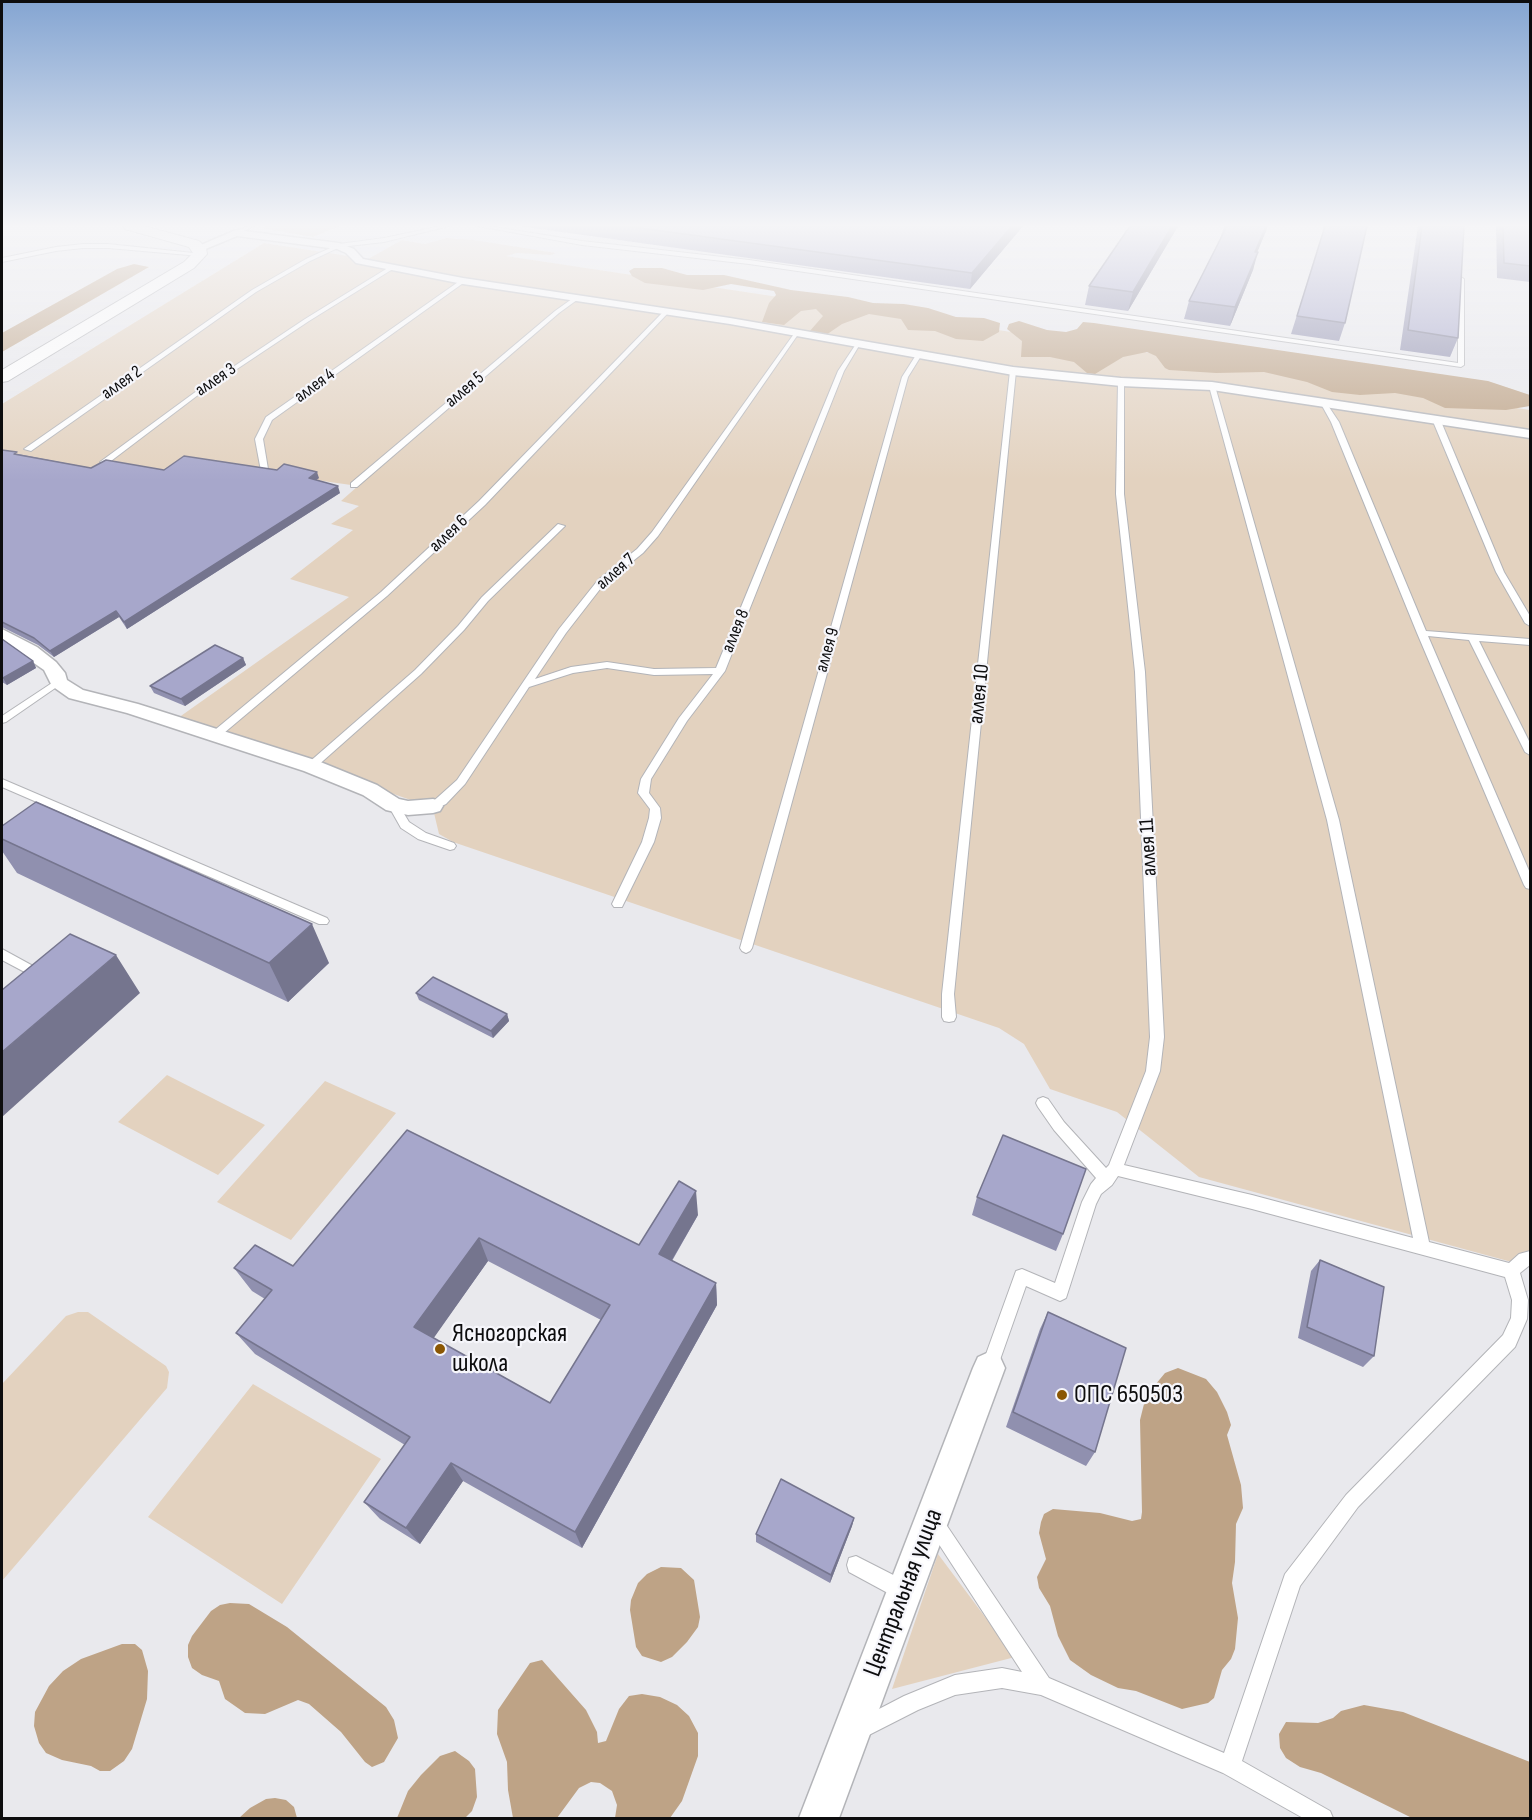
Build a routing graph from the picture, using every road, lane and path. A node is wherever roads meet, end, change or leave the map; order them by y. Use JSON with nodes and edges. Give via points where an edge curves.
{"nodes":[{"id":1,"x":112,"y":311,"type":"edge"},
{"id":2,"x":225,"y":311,"type":"edge"},
{"id":3,"x":321,"y":311,"type":"edge"},
{"id":4,"x":421,"y":311,"type":"edge"},
{"id":5,"x":560,"y":311,"type":"edge"},
{"id":6,"x":654,"y":311,"type":"edge"},
{"id":7,"x":1087,"y":311,"type":"edge"},
{"id":8,"x":1461,"y":311,"type":"edge"},
{"id":9,"x":665,"y":313,"type":"junction"},
{"id":10,"x":796,"y":333,"type":"junction"},
{"id":11,"x":858,"y":345,"type":"junction"},
{"id":12,"x":918,"y":356,"type":"junction"},
{"id":13,"x":1013,"y":371,"type":"junction"},
{"id":14,"x":2,"y":377,"type":"edge"},
{"id":15,"x":1121,"y":382,"type":"junction"},
{"id":16,"x":1212,"y":386,"type":"junction"},
{"id":17,"x":1323,"y":402,"type":"junction"},
{"id":18,"x":1436,"y":420,"type":"junction"},
{"id":19,"x":1530,"y":434,"type":"edge"},
{"id":20,"x":28,"y":449,"type":"dead end"},
{"id":21,"x":104,"y":462,"type":"edge"},
{"id":22,"x":264,"y":469,"type":"edge"},
{"id":23,"x":354,"y":485,"type":"dead end"},
{"id":24,"x":561,"y":526,"type":"dead end"},
{"id":25,"x":1530,"y":623,"type":"edge"},
{"id":26,"x":1422,"y":633,"type":"junction"},
{"id":27,"x":2,"y":634,"type":"edge"},
{"id":28,"x":1473,"y":638,"type":"junction"},
{"id":29,"x":1530,"y":642,"type":"edge"},
{"id":30,"x":720,"y":671,"type":"junction"},
{"id":31,"x":58,"y":682,"type":"junction"},
{"id":32,"x":527,"y":685,"type":"junction"},
{"id":33,"x":2,"y":720,"type":"edge"},
{"id":34,"x":214,"y":736,"type":"junction"},
{"id":35,"x":1530,"y":752,"type":"edge"},
{"id":36,"x":311,"y":766,"type":"junction"},
{"id":37,"x":2,"y":783,"type":"edge"},
{"id":38,"x":393,"y":805,"type":"junction"},
{"id":39,"x":433,"y":806,"type":"joint"},
{"id":40,"x":450,"y":846,"type":"dead end"},
{"id":41,"x":1530,"y":885,"type":"edge"},
{"id":42,"x":618,"y":904,"type":"dead end"},
{"id":43,"x":323,"y":921,"type":"dead end"},
{"id":44,"x":746,"y":948,"type":"dead end"},
{"id":45,"x":2,"y":954,"type":"edge"},
{"id":46,"x":45,"y":989,"type":"edge"},
{"id":47,"x":949,"y":1017,"type":"dead end"},
{"id":48,"x":1042,"y":1103,"type":"dead end"},
{"id":49,"x":1111,"y":1174,"type":"junction"},
{"id":50,"x":1422,"y":1246,"type":"junction"},
{"id":51,"x":1530,"y":1258,"type":"edge"},
{"id":52,"x":1511,"y":1271,"type":"junction"},
{"id":53,"x":989,"y":1368,"type":"joint"},
{"id":54,"x":932,"y":1518,"type":"junction"},
{"id":55,"x":856,"y":1565,"type":"dead end"},
{"id":56,"x":905,"y":1591,"type":"junction"},
{"id":57,"x":1042,"y":1685,"type":"junction"},
{"id":58,"x":851,"y":1733,"type":"junction"},
{"id":59,"x":1230,"y":1766,"type":"junction"},
{"id":60,"x":819,"y":1818,"type":"edge"},
{"id":61,"x":1323,"y":1818,"type":"edge"}],
"edges":[{"from":1,"to":14,"type":"street"},
{"from":2,"to":20,"type":"lane","name":"аллея 2"},
{"from":3,"to":21,"type":"lane","name":"аллея 3","via":[[196,394]]},
{"from":4,"to":22,"type":"lane","name":"аллея 4","via":[[269,418],[259,439]]},
{"from":5,"to":23,"type":"lane","name":"аллея 5"},
{"from":6,"to":9,"type":"street"},
{"from":7,"to":8,"type":"lane","via":[[1461,365]]},
{"from":9,"to":10,"type":"street"},
{"from":9,"to":34,"type":"lane","name":"аллея 6","via":[[482,503],[384,594]]},
{"from":10,"to":11,"type":"street"},
{"from":10,"to":32,"type":"lane","name":"аллея 7","via":[[655,534],[601,582],[562,631]]},
{"from":11,"to":12,"type":"street"},
{"from":11,"to":30,"type":"lane","name":"аллея 8","via":[[841,371]]},
{"from":12,"to":13,"type":"street"},
{"from":12,"to":44,"type":"lane","name":"аллея 9","via":[[904,377]]},
{"from":13,"to":15,"type":"street"},
{"from":13,"to":47,"type":"lane","name":"аллея 10","via":[[948,994]]},
{"from":15,"to":16,"type":"street"},
{"from":15,"to":49,"type":"lane","name":"аллея 11","via":[[1120,494],[1140,672],[1157,1037],[1153,1071]]},
{"from":16,"to":17,"type":"street"},
{"from":16,"to":50,"type":"lane","via":[[1333,820]]},
{"from":17,"to":18,"type":"street"},
{"from":17,"to":26,"type":"lane","via":[[1335,422]]},
{"from":18,"to":19,"type":"street"},
{"from":18,"to":25,"type":"lane","via":[[1500,572]]},
{"from":24,"to":36,"type":"lane","via":[[485,599],[418,672]]},
{"from":26,"to":28,"type":"lane"},
{"from":26,"to":41,"type":"lane"},
{"from":27,"to":31,"type":"street","via":[[50,666]]},
{"from":28,"to":29,"type":"lane"},
{"from":28,"to":35,"type":"lane"},
{"from":30,"to":32,"type":"lane","via":[[654,672],[608,665],[571,670]]},
{"from":30,"to":42,"type":"lane","name":"аллея 8","via":[[646,779],[643,793],[655,808],[656,818]]},
{"from":31,"to":33,"type":"lane"},
{"from":31,"to":34,"type":"street","via":[[86,697]]},
{"from":32,"to":39,"type":"lane","name":"аллея 7","via":[[461,782]]},
{"from":34,"to":36,"type":"street"},
{"from":36,"to":38,"type":"street","via":[[370,790]]},
{"from":37,"to":43,"type":"lane"},
{"from":38,"to":39,"type":"street"},
{"from":38,"to":40,"type":"lane","via":[[405,825]]},
{"from":45,"to":46,"type":"lane","via":[[53,981]]},
{"from":48,"to":49,"type":"lane","via":[[1059,1126]]},
{"from":49,"to":50,"type":"lane"},
{"from":49,"to":53,"type":"lane","name":"аллея 11","via":[[1089,1203],[1060,1293],[1022,1276]]},
{"from":50,"to":52,"type":"lane"},
{"from":51,"to":52,"type":"lane"},
{"from":52,"to":59,"type":"lane","via":[[1520,1300],[1519,1319],[1509,1341],[1352,1501],[1292,1581]]},
{"from":53,"to":54,"type":"street","name":"Центральная улица"},
{"from":54,"to":56,"type":"street","name":"Центральная улица"},
{"from":54,"to":57,"type":"lane"},
{"from":55,"to":56,"type":"lane"},
{"from":56,"to":58,"type":"street","name":"Центральная улица"},
{"from":57,"to":58,"type":"lane","via":[[1002,1678],[956,1685]]},
{"from":57,"to":59,"type":"lane"},
{"from":58,"to":60,"type":"street","name":"Центральная улица"},
{"from":59,"to":61,"type":"lane"}]}
